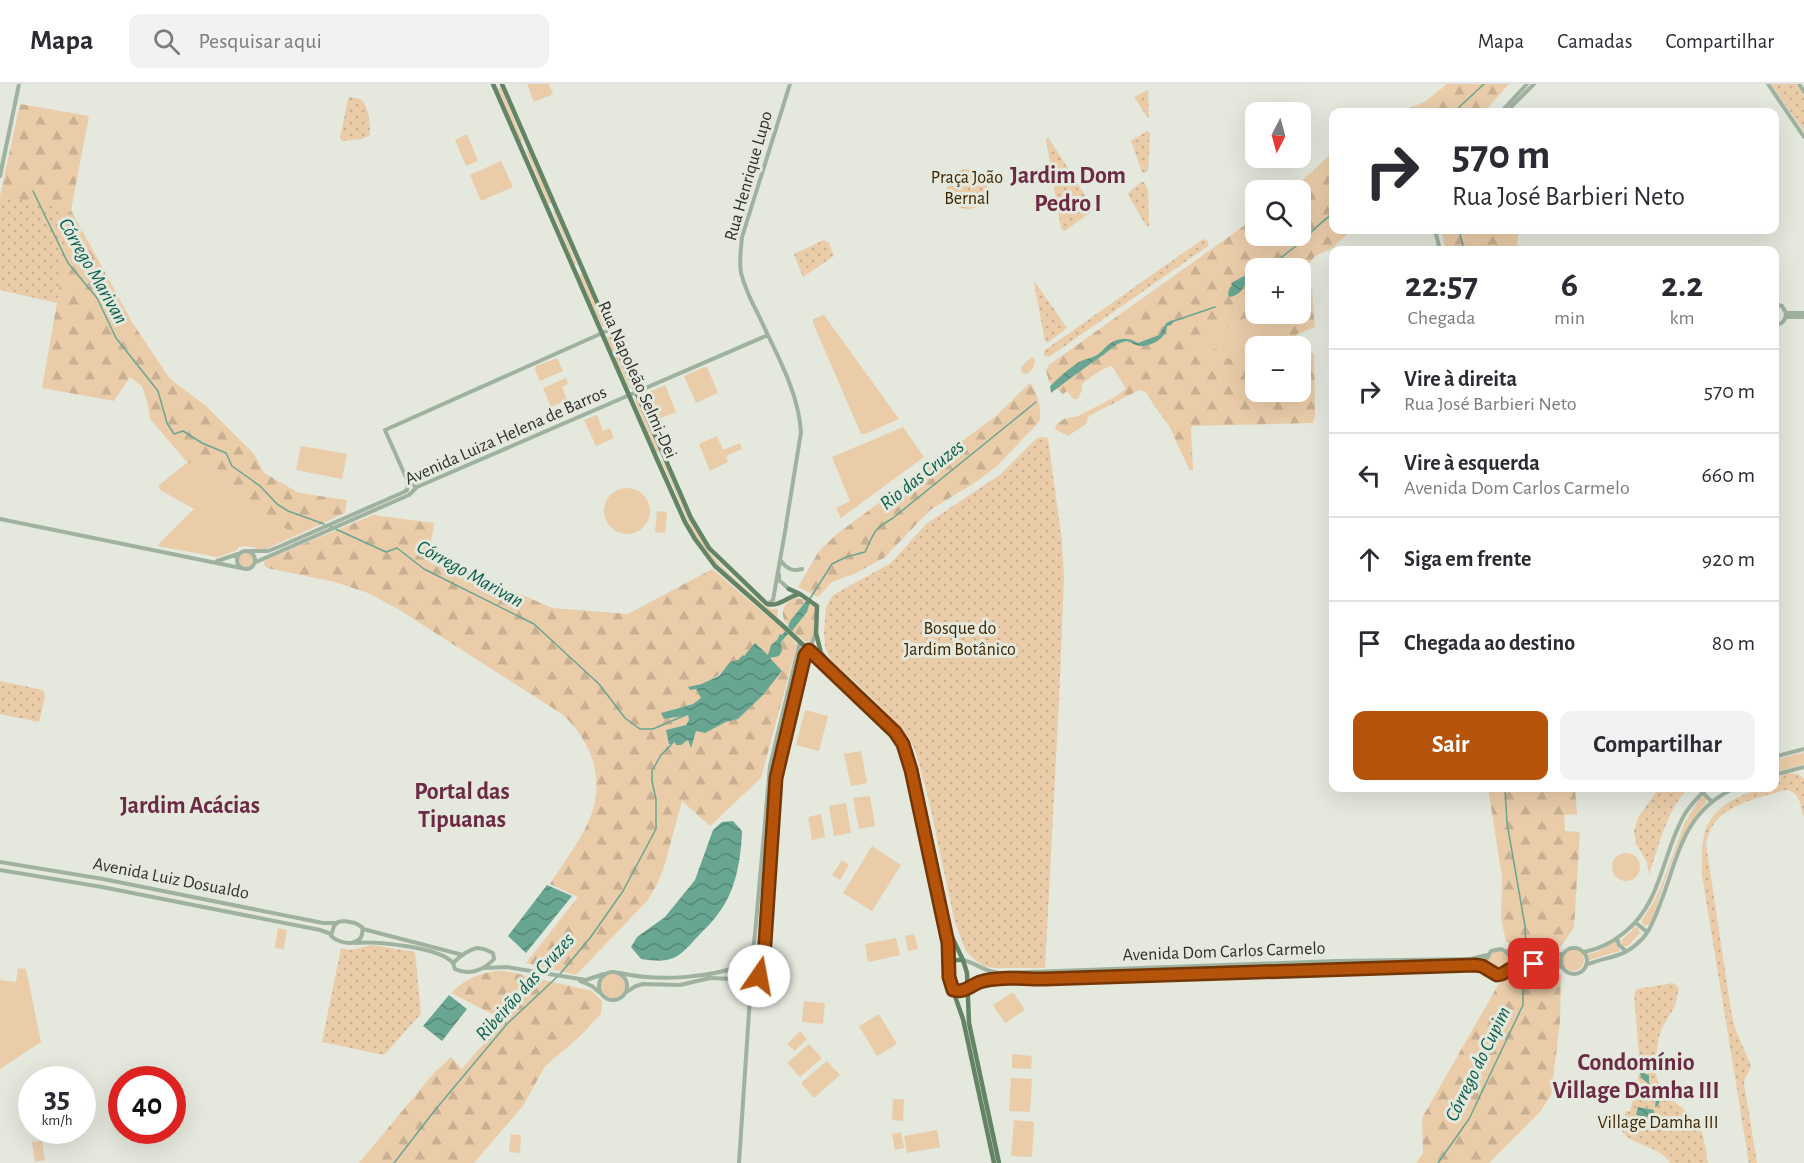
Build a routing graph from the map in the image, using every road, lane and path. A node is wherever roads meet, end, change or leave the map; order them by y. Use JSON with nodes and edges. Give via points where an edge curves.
{"nodes":[{"id":1,"x":19,"y":84,"type":"edge"},
{"id":2,"x":493,"y":84,"type":"edge"},
{"id":3,"x":502,"y":84,"type":"edge"},
{"id":4,"x":790,"y":84,"type":"edge"},
{"id":5,"x":1527,"y":84,"type":"edge"},
{"id":6,"x":1534,"y":84,"type":"edge"},
{"id":7,"x":1799,"y":84,"type":"edge"},
{"id":8,"x":1770,"y":86,"type":"edge"},
{"id":9,"x":1804,"y":92,"type":"edge"},
{"id":10,"x":1505,"y":108,"type":"edge"},
{"id":11,"x":1511,"y":108,"type":"edge"},
{"id":12,"x":1804,"y":136,"type":"edge"},
{"id":13,"x":0,"y":176,"type":"edge"},
{"id":14,"x":1779,"y":305,"type":"edge"},
{"id":15,"x":1786,"y":315,"type":"junction"},
{"id":16,"x":1804,"y":315,"type":"edge"},
{"id":17,"x":1779,"y":324,"type":"edge"},
{"id":18,"x":609,"y":330,"type":"junction"},
{"id":19,"x":602,"y":333,"type":"junction"},
{"id":20,"x":768,"y":335,"type":"junction"},
{"id":21,"x":636,"y":392,"type":"junction"},
{"id":22,"x":629,"y":395,"type":"junction"},
{"id":23,"x":408,"y":482,"type":"junction"},
{"id":24,"x":417,"y":487,"type":"junction"},
{"id":25,"x":0,"y":519,"type":"edge"},
{"id":26,"x":250,"y":551,"type":"junction"},
{"id":27,"x":239,"y":554,"type":"junction"},
{"id":28,"x":781,"y":561,"type":"junction"},
{"id":29,"x":213,"y":562,"type":"junction"},
{"id":30,"x":256,"y":562,"type":"junction"},
{"id":31,"x":780,"y":567,"type":"junction"},
{"id":32,"x":241,"y":568,"type":"junction"},
{"id":33,"x":802,"y":569,"type":"dead end"},
{"id":34,"x":789,"y":589,"type":"joint"},
{"id":35,"x":802,"y":596,"type":"junction"},
{"id":36,"x":767,"y":604,"type":"junction"},
{"id":37,"x":816,"y":633,"type":"junction"},
{"id":38,"x":800,"y":642,"type":"junction"},
{"id":39,"x":809,"y":650,"type":"junction"},
{"id":40,"x":1804,"y":749,"type":"edge"},
{"id":41,"x":1779,"y":756,"type":"edge"},
{"id":42,"x":1804,"y":767,"type":"edge"},
{"id":43,"x":1779,"y":774,"type":"edge"},
{"id":44,"x":1702,"y":792,"type":"joint"},
{"id":45,"x":1728,"y":792,"type":"edge"},
{"id":46,"x":1711,"y":801,"type":"junction"},
{"id":47,"x":0,"y":862,"type":"edge"},
{"id":48,"x":0,"y":870,"type":"edge"},
{"id":49,"x":336,"y":923,"type":"junction"},
{"id":50,"x":1636,"y":923,"type":"junction"},
{"id":51,"x":363,"y":929,"type":"junction"},
{"id":52,"x":1647,"y":932,"type":"junction"},
{"id":53,"x":331,"y":934,"type":"junction"},
{"id":54,"x":1617,"y":938,"type":"junction"},
{"id":55,"x":355,"y":943,"type":"junction"},
{"id":56,"x":1506,"y":951,"type":"junction"},
{"id":57,"x":1584,"y":952,"type":"junction"},
{"id":58,"x":1627,"y":952,"type":"junction"},
{"id":59,"x":1563,"y":953,"type":"junction"},
{"id":60,"x":463,"y":955,"type":"junction"},
{"id":61,"x":1488,"y":955,"type":"junction"},
{"id":62,"x":494,"y":959,"type":"junction"},
{"id":63,"x":963,"y":960,"type":"junction"},
{"id":64,"x":453,"y":963,"type":"junction"},
{"id":65,"x":747,"y":963,"type":"junction"},
{"id":66,"x":1281,"y":963,"type":"junction"},
{"id":67,"x":949,"y":966,"type":"junction"},
{"id":68,"x":1586,"y":966,"type":"junction"},
{"id":69,"x":507,"y":967,"type":"junction"},
{"id":70,"x":1562,"y":967,"type":"junction"},
{"id":71,"x":485,"y":968,"type":"junction"},
{"id":72,"x":760,"y":969,"type":"junction"},
{"id":73,"x":1111,"y":969,"type":"junction"},
{"id":74,"x":1488,"y":969,"type":"junction"},
{"id":75,"x":1510,"y":969,"type":"junction"},
{"id":76,"x":1281,"y":971,"type":"junction"},
{"id":77,"x":620,"y":973,"type":"junction"},
{"id":78,"x":604,"y":974,"type":"junction"},
{"id":79,"x":1111,"y":977,"type":"junction"},
{"id":80,"x":574,"y":979,"type":"junction"},
{"id":81,"x":746,"y":980,"type":"junction"},
{"id":82,"x":757,"y":980,"type":"junction"},
{"id":83,"x":969,"y":988,"type":"junction"},
{"id":84,"x":953,"y":990,"type":"junction"},
{"id":85,"x":626,"y":993,"type":"junction"},
{"id":86,"x":602,"y":995,"type":"junction"},
{"id":87,"x":750,"y":997,"type":"junction"},
{"id":88,"x":739,"y":1163,"type":"edge"},
{"id":89,"x":994,"y":1163,"type":"edge"},
{"id":90,"x":999,"y":1163,"type":"edge"}],
"edges":[{"from":1,"to":13,"type":"street"},
{"from":2,"to":19,"type":"main road","name":"Rua Napoleão Selmi-Dei"},
{"from":3,"to":18,"type":"main road","name":"Rua Napoleão Selmi-Dei"},
{"from":4,"to":20,"type":"street","name":"Rua Henrique Lupo","via":[[741,248],[741,273]]},
{"from":5,"to":10,"type":"street"},
{"from":6,"to":11,"type":"street"},
{"from":7,"to":9,"type":"street"},
{"from":8,"to":12,"type":"street"},
{"from":14,"to":15,"type":"street"},
{"from":15,"to":16,"type":"street"},
{"from":15,"to":17,"type":"street"},
{"from":18,"to":19,"type":"street"},
{"from":18,"to":21,"type":"main road","name":"Rua Napoleão Selmi-Dei"},
{"from":19,"to":22,"type":"main road","name":"Rua Napoleão Selmi-Dei"},
{"from":19,"to":23,"type":"street","via":[[385,430]]},
{"from":20,"to":21,"type":"street","name":"Avenida Luiza Helena de Barros"},
{"from":20,"to":28,"type":"street","name":"Rua Henrique Lupo","via":[[791,385],[801,432]]},
{"from":21,"to":22,"type":"street","name":"Avenida Luiza Helena de Barros"},
{"from":21,"to":36,"type":"main road","name":"Rua Napoleão Selmi-Dei","via":[[691,518],[709,548]]},
{"from":22,"to":24,"type":"street","name":"Avenida Luiza Helena de Barros"},
{"from":22,"to":38,"type":"main road","name":"Rua Napoleão Selmi-Dei","via":[[695,539],[715,566]]},
{"from":23,"to":24,"type":"street"},
{"from":23,"to":26,"type":"street","name":"Avenida Luiza Helena de Barros","via":[[404,492],[347,517],[268,551]]},
{"from":24,"to":30,"type":"street","name":"Avenida Luiza Helena de Barros","via":[[409,495]]},
{"from":25,"to":29,"type":"street"},
{"from":26,"to":27,"type":"street"},
{"from":26,"to":30,"type":"street"},
{"from":27,"to":29,"type":"street"},
{"from":27,"to":32,"type":"street","via":[[237,563]]},
{"from":28,"to":31,"type":"street","name":"Rua Henrique Lupo"},
{"from":28,"to":33,"type":"street","via":[[789,569]]},
{"from":29,"to":32,"type":"street"},
{"from":30,"to":32,"type":"street","via":[[249,569]]},
{"from":31,"to":34,"type":"street","via":[[779,580]]},
{"from":31,"to":36,"type":"street","name":"Rua Henrique Lupo","via":[[773,600]]},
{"from":34,"to":35,"type":"main road"},
{"from":35,"to":36,"type":"main road"},
{"from":35,"to":37,"type":"main road","via":[[818,609]]},
{"from":37,"to":39,"type":"street"},
{"from":37,"to":63,"type":"main road","via":[[825,659],[887,717],[906,742],[916,769],[951,935]]},
{"from":38,"to":39,"type":"main road","name":"Rua Napoleão Selmi-Dei"},
{"from":38,"to":65,"type":"street","via":[[770,766],[755,934]]},
{"from":39,"to":67,"type":"main road","name":"Rua Napoleão Selmi-Dei","via":[[903,744],[948,943]]},
{"from":39,"to":72,"type":"street","via":[[776,778],[764,958]]},
{"from":40,"to":41,"type":"street"},
{"from":42,"to":43,"type":"street"},
{"from":44,"to":46,"type":"street"},
{"from":44,"to":50,"type":"street","via":[[1681,822],[1653,896]]},
{"from":45,"to":46,"type":"street"},
{"from":46,"to":52,"type":"street","via":[[1685,834]]},
{"from":47,"to":49,"type":"street","name":"Avenida Luiz Dosualdo"},
{"from":48,"to":53,"type":"street","name":"Avenida Luiz Dosualdo"},
{"from":49,"to":51,"type":"street","via":[[353,922]]},
{"from":49,"to":53,"type":"street"},
{"from":50,"to":52,"type":"street"},
{"from":50,"to":54,"type":"street"},
{"from":51,"to":55,"type":"street"},
{"from":51,"to":60,"type":"street"},
{"from":52,"to":58,"type":"street"},
{"from":53,"to":55,"type":"street","via":[[334,939]]},
{"from":54,"to":57,"type":"street"},
{"from":54,"to":58,"type":"street"},
{"from":55,"to":64,"type":"street","via":[[381,943],[438,953]]},
{"from":56,"to":59,"type":"street","via":[[1534,958]]},
{"from":56,"to":61,"type":"street","via":[[1496,949]]},
{"from":56,"to":75,"type":"street","via":[[1512,959]]},
{"from":57,"to":59,"type":"street","via":[[1570,948]]},
{"from":57,"to":68,"type":"street"},
{"from":58,"to":68,"type":"street"},
{"from":59,"to":70,"type":"street"},
{"from":60,"to":62,"type":"street","via":[[484,949],[493,953]]},
{"from":60,"to":64,"type":"street"},
{"from":61,"to":66,"type":"street","name":"Avenida Dom Carlos Carmelo","via":[[1471,959]]},
{"from":61,"to":74,"type":"street"},
{"from":62,"to":69,"type":"street"},
{"from":62,"to":71,"type":"street"},
{"from":63,"to":67,"type":"main road"},
{"from":63,"to":73,"type":"street","name":"Avenida Dom Carlos Carmelo","via":[[990,973]]},
{"from":63,"to":83,"type":"main road"},
{"from":64,"to":71,"type":"street","via":[[459,971]]},
{"from":65,"to":72,"type":"street"},
{"from":65,"to":77,"type":"street","via":[[728,970],[668,978]]},
{"from":65,"to":81,"type":"street"},
{"from":66,"to":73,"type":"street","name":"Avenida Dom Carlos Carmelo"},
{"from":66,"to":76,"type":"street"},
{"from":67,"to":84,"type":"main road","name":"Rua Napoleão Selmi-Dei"},
{"from":68,"to":70,"type":"street","via":[[1575,974]]},
{"from":69,"to":71,"type":"street"},
{"from":69,"to":80,"type":"street"},
{"from":70,"to":75,"type":"street","via":[[1534,964]]},
{"from":72,"to":82,"type":"street"},
{"from":73,"to":79,"type":"street"},
{"from":74,"to":75,"type":"street","via":[[1497,975]]},
{"from":74,"to":76,"type":"street","name":"Avenida Dom Carlos Carmelo","via":[[1475,965]]},
{"from":76,"to":79,"type":"street","name":"Avenida Dom Carlos Carmelo"},
{"from":77,"to":78,"type":"street"},
{"from":77,"to":85,"type":"street","via":[[626,980]]},
{"from":78,"to":80,"type":"street","via":[[593,979]]},
{"from":78,"to":86,"type":"street","via":[[599,982]]},
{"from":79,"to":83,"type":"street","name":"Avenida Dom Carlos Carmelo","via":[[990,980]]},
{"from":80,"to":86,"type":"street"},
{"from":81,"to":82,"type":"street"},
{"from":81,"to":85,"type":"street","via":[[710,978],[680,985],[643,984]]},
{"from":81,"to":87,"type":"street"},
{"from":82,"to":87,"type":"street"},
{"from":83,"to":84,"type":"main road"},
{"from":83,"to":90,"type":"main road","via":[[969,1023]]},
{"from":84,"to":89,"type":"main road","name":"Rua Napoleão Selmi-Dei","via":[[963,1019]]},
{"from":85,"to":86,"type":"street","via":[[614,1000]]},
{"from":87,"to":88,"type":"street"}]}
